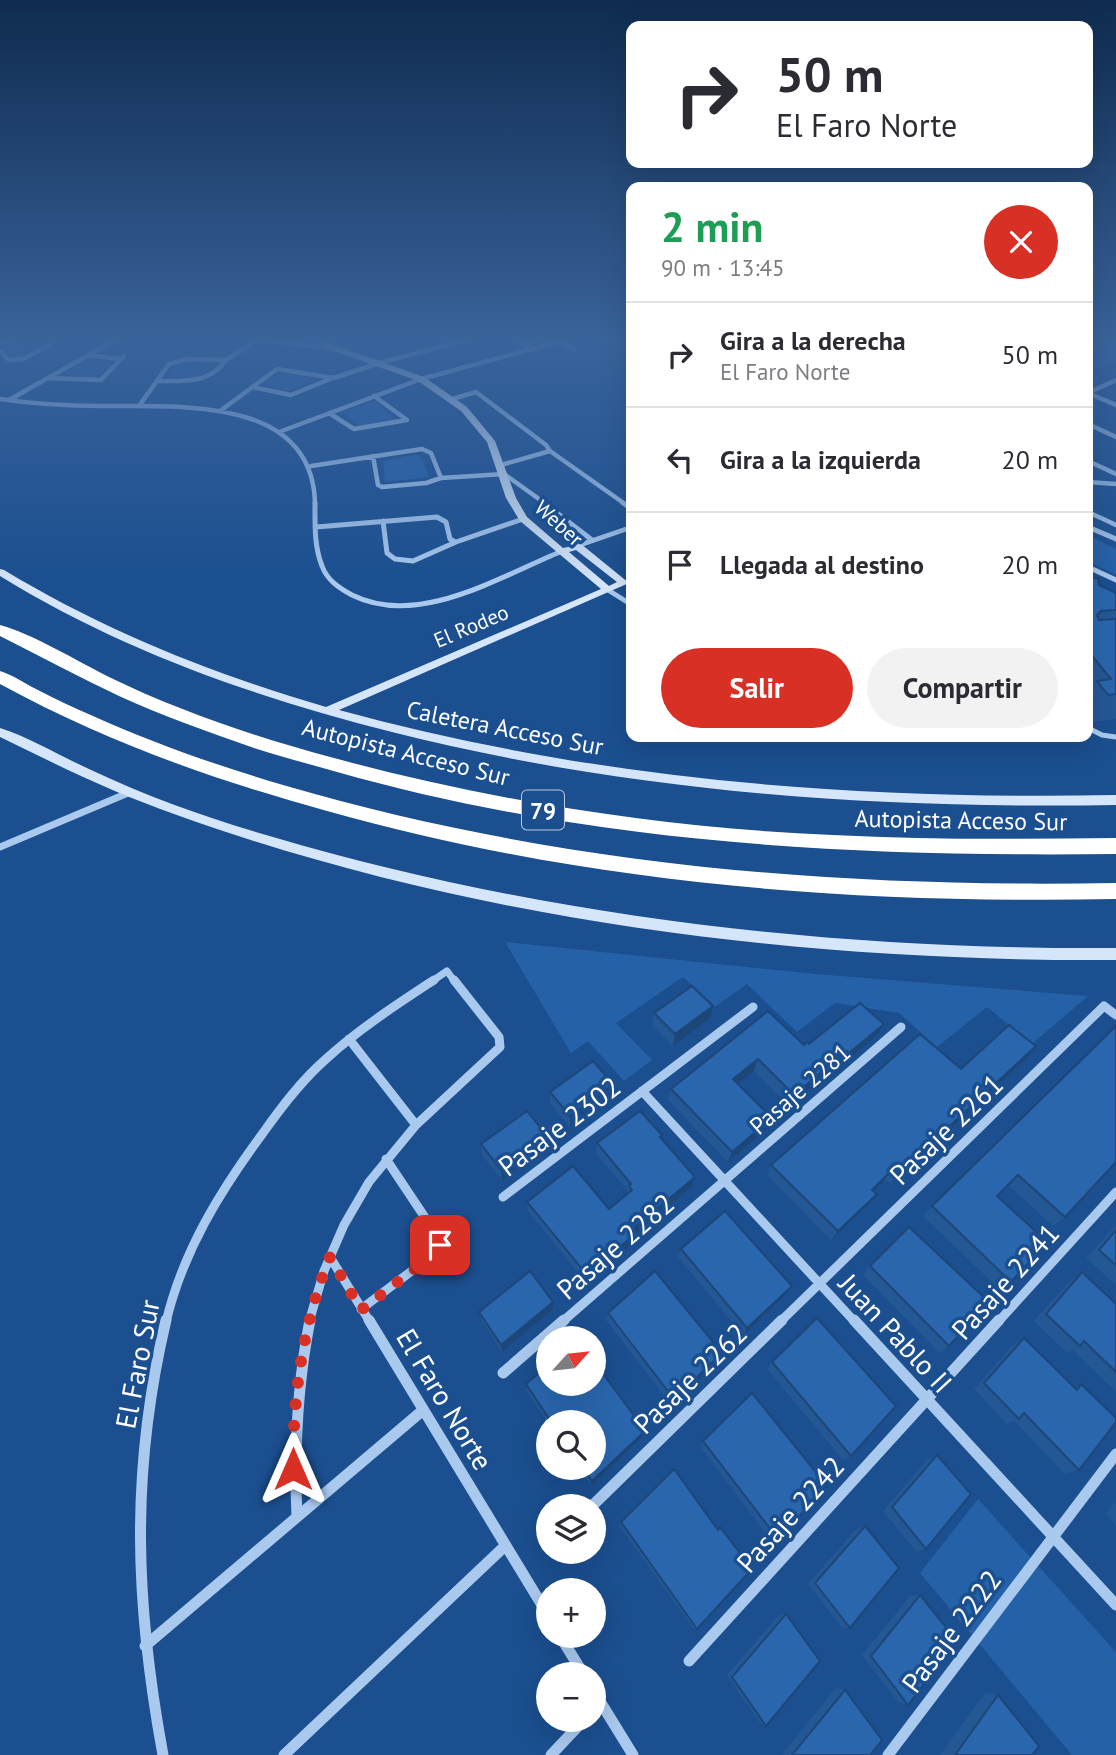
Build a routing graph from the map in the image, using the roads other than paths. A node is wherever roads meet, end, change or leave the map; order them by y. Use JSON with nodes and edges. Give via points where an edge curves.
{"nodes":[{"id":1,"x":256,"y":421,"type":"edge"},
{"id":2,"x":308,"y":421,"type":"edge"},
{"id":3,"x":341,"y":421,"type":"edge"},
{"id":4,"x":402,"y":421,"type":"edge"},
{"id":5,"x":474,"y":421,"type":"edge"},
{"id":6,"x":514,"y":421,"type":"edge"},
{"id":7,"x":1093,"y":426,"type":"edge"},
{"id":8,"x":279,"y":432,"type":"junction"},
{"id":9,"x":1116,"y":437,"type":"edge"},
{"id":10,"x":550,"y":451,"type":"junction"},
{"id":11,"x":373,"y":456,"type":"junction"},
{"id":12,"x":1093,"y":463,"type":"edge"},
{"id":13,"x":311,"y":466,"type":"junction"},
{"id":14,"x":503,"y":470,"type":"junction"},
{"id":15,"x":1116,"y":474,"type":"edge"},
{"id":16,"x":441,"y":478,"type":"junction"},
{"id":17,"x":1093,"y":482,"type":"edge"},
{"id":18,"x":1116,"y":484,"type":"edge"},
{"id":19,"x":626,"y":505,"type":"edge"},
{"id":20,"x":1093,"y":514,"type":"edge"},
{"id":21,"x":523,"y":519,"type":"junction"},
{"id":22,"x":383,"y":521,"type":"junction"},
{"id":23,"x":1116,"y":525,"type":"edge"},
{"id":24,"x":316,"y":527,"type":"junction"},
{"id":25,"x":626,"y":529,"type":"edge"},
{"id":26,"x":1093,"y":529,"type":"edge"},
{"id":27,"x":1116,"y":539,"type":"edge"},
{"id":28,"x":592,"y":540,"type":"junction"},
{"id":29,"x":455,"y":542,"type":"junction"},
{"id":30,"x":577,"y":546,"type":"junction"},
{"id":31,"x":560,"y":552,"type":"junction"},
{"id":32,"x":1093,"y":568,"type":"edge"},
{"id":33,"x":0,"y":572,"type":"edge"},
{"id":34,"x":1116,"y":580,"type":"edge"},
{"id":35,"x":626,"y":581,"type":"edge"},
{"id":36,"x":626,"y":583,"type":"edge"},
{"id":37,"x":608,"y":590,"type":"junction"},
{"id":38,"x":626,"y":602,"type":"edge"},
{"id":39,"x":0,"y":630,"type":"edge"},
{"id":40,"x":0,"y":677,"type":"edge"},
{"id":41,"x":327,"y":711,"type":"junction"},
{"id":42,"x":1093,"y":731,"type":"edge"},
{"id":43,"x":0,"y":732,"type":"edge"},
{"id":44,"x":1116,"y":737,"type":"edge"},
{"id":45,"x":128,"y":793,"type":"junction"},
{"id":46,"x":1116,"y":800,"type":"edge"},
{"id":47,"x":0,"y":846,"type":"edge"},
{"id":48,"x":1116,"y":846,"type":"edge"},
{"id":49,"x":1116,"y":891,"type":"edge"},
{"id":50,"x":1116,"y":954,"type":"edge"},
{"id":51,"x":752,"y":1007,"type":"dead end"},
{"id":52,"x":1116,"y":1015,"type":"edge"},
{"id":53,"x":901,"y":1027,"type":"dead end"},
{"id":54,"x":349,"y":1040,"type":"junction"},
{"id":55,"x":642,"y":1091,"type":"junction"},
{"id":56,"x":416,"y":1125,"type":"junction"},
{"id":57,"x":386,"y":1159,"type":"junction"},
{"id":58,"x":724,"y":1181,"type":"junction"},
{"id":59,"x":1116,"y":1192,"type":"edge"},
{"id":60,"x":503,"y":1197,"type":"dead end"},
{"id":61,"x":330,"y":1257,"type":"junction"},
{"id":62,"x":820,"y":1284,"type":"junction"},
{"id":63,"x":361,"y":1310,"type":"junction"},
{"id":64,"x":503,"y":1373,"type":"dead end"},
{"id":65,"x":927,"y":1400,"type":"junction"},
{"id":66,"x":422,"y":1411,"type":"junction"},
{"id":67,"x":1116,"y":1454,"type":"edge"},
{"id":68,"x":604,"y":1494,"type":"edge"},
{"id":69,"x":297,"y":1517,"type":"junction"},
{"id":70,"x":1054,"y":1538,"type":"junction"},
{"id":71,"x":505,"y":1546,"type":"junction"},
{"id":72,"x":536,"y":1596,"type":"edge"},
{"id":73,"x":1116,"y":1605,"type":"edge"},
{"id":74,"x":145,"y":1646,"type":"junction"},
{"id":75,"x":689,"y":1661,"type":"dead end"},
{"id":76,"x":606,"y":1718,"type":"edge"},
{"id":77,"x":573,"y":1732,"type":"edge"},
{"id":78,"x":163,"y":1755,"type":"edge"},
{"id":79,"x":284,"y":1755,"type":"edge"},
{"id":80,"x":551,"y":1755,"type":"edge"},
{"id":81,"x":633,"y":1755,"type":"edge"},
{"id":82,"x":888,"y":1755,"type":"edge"}],
"edges":[{"from":1,"to":8,"type":"street"},
{"from":2,"to":8,"type":"street"},
{"from":3,"to":4,"type":"street","via":[[354,429]]},
{"from":5,"to":14,"type":"main road","name":"Weber","via":[[484,431]]},
{"from":6,"to":10,"type":"street"},
{"from":7,"to":9,"type":"street"},
{"from":8,"to":13,"type":"street","via":[[300,449]]},
{"from":10,"to":14,"type":"street"},
{"from":10,"to":19,"type":"street"},
{"from":11,"to":13,"type":"street"},
{"from":11,"to":16,"type":"street","via":[[426,449]]},
{"from":11,"to":16,"type":"street","via":[[380,487]]},
{"from":12,"to":15,"type":"street"},
{"from":13,"to":24,"type":"street"},
{"from":14,"to":16,"type":"street"},
{"from":14,"to":21,"type":"main road","name":"Weber"},
{"from":14,"to":28,"type":"street"},
{"from":17,"to":18,"type":"street"},
{"from":20,"to":23,"type":"lane"},
{"from":21,"to":29,"type":"street"},
{"from":21,"to":31,"type":"main road","name":"Weber"},
{"from":22,"to":24,"type":"street"},
{"from":22,"to":29,"type":"street","via":[[441,518]]},
{"from":22,"to":29,"type":"street","via":[[387,553],[398,560],[421,559]]},
{"from":24,"to":31,"type":"street","via":[[317,559],[328,580],[349,595],[390,605],[432,602]]},
{"from":25,"to":28,"type":"street"},
{"from":26,"to":27,"type":"street"},
{"from":28,"to":30,"type":"street"},
{"from":30,"to":31,"type":"main road"},
{"from":30,"to":35,"type":"main road","name":"Weber"},
{"from":31,"to":37,"type":"main road","name":"Weber"},
{"from":32,"to":34,"type":"street"},
{"from":33,"to":41,"type":"main road","name":"Caletera Acceso Sur","via":[[144,647]]},
{"from":36,"to":37,"type":"main road","name":"El Rodeo"},
{"from":37,"to":38,"type":"street","name":"Weber"},
{"from":37,"to":41,"type":"main road","name":"El Rodeo"},
{"from":39,"to":48,"type":"highway","name":"Autopista Acceso Sur","number":"79","via":[[99,680],[200,722],[353,770],[470,797],[607,821],[782,840],[902,847]]},
{"from":40,"to":49,"type":"highway","number":"79","via":[[93,723],[252,783],[494,844],[631,867],[782,884],[943,893]]},
{"from":41,"to":46,"type":"main road","name":"Caletera Acceso Sur","via":[[535,760],[705,785],[934,801]]},
{"from":42,"to":44,"type":"lane"},
{"from":43,"to":45,"type":"main road"},
{"from":45,"to":47,"type":"street"},
{"from":45,"to":50,"type":"main road","via":[[232,829],[370,868],[565,909],[861,945],[1016,954]]},
{"from":51,"to":55,"type":"street","name":"Pasaje 2302"},
{"from":52,"to":62,"type":"street","name":"Pasaje 2261","via":[[1104,1006]]},
{"from":53,"to":58,"type":"street","name":"Pasaje 2281"},
{"from":54,"to":56,"type":"street"},
{"from":54,"to":56,"type":"street","name":"El Faro Sur","via":[[447,971],[499,1037],[499,1047]]},
{"from":54,"to":74,"type":"street","name":"El Faro Sur","via":[[306,1078],[230,1178],[205,1219],[176,1289],[155,1370],[142,1460],[139,1532]]},
{"from":55,"to":58,"type":"street","name":"Juan Pablo II"},
{"from":55,"to":60,"type":"street","name":"Pasaje 2302"},
{"from":56,"to":57,"type":"street"},
{"from":57,"to":61,"type":"street","via":[[352,1211]]},
{"from":57,"to":63,"type":"street","via":[[440,1245]]},
{"from":58,"to":62,"type":"street","name":"Juan Pablo II"},
{"from":58,"to":64,"type":"street","name":"Pasaje 2282"},
{"from":59,"to":65,"type":"street","name":"Pasaje 2241"},
{"from":61,"to":63,"type":"street","name":"El Faro Norte"},
{"from":61,"to":69,"type":"street","via":[[304,1336],[297,1378],[293,1469]]},
{"from":62,"to":65,"type":"street","name":"Juan Pablo II"},
{"from":62,"to":68,"type":"street","name":"Pasaje 2262"},
{"from":63,"to":66,"type":"street","name":"El Faro Norte"},
{"from":65,"to":70,"type":"street","name":"Juan Pablo II"},
{"from":65,"to":75,"type":"street","name":"Pasaje 2242"},
{"from":66,"to":69,"type":"street"},
{"from":66,"to":71,"type":"street","name":"El Faro Norte"},
{"from":67,"to":70,"type":"street","name":"Pasaje 2222"},
{"from":69,"to":74,"type":"street"},
{"from":70,"to":73,"type":"street","name":"Juan Pablo II"},
{"from":70,"to":82,"type":"street","name":"Pasaje 2222"},
{"from":71,"to":72,"type":"street","name":"El Faro Norte"},
{"from":71,"to":79,"type":"street"},
{"from":74,"to":78,"type":"street","name":"El Faro Sur"},
{"from":76,"to":81,"type":"street"},
{"from":77,"to":80,"type":"street"}]}
